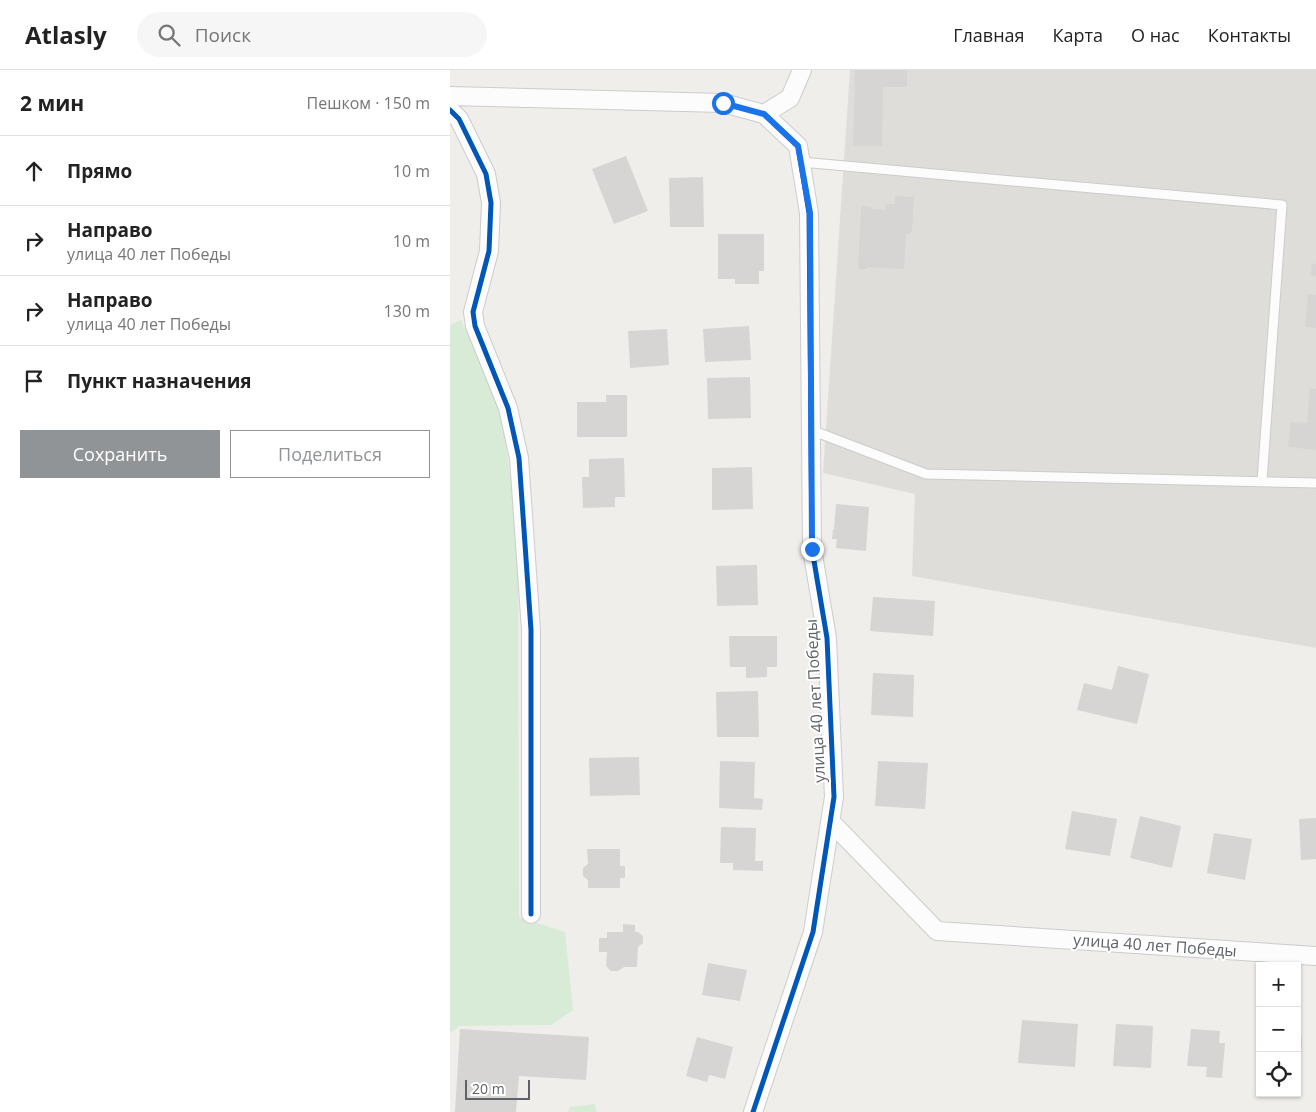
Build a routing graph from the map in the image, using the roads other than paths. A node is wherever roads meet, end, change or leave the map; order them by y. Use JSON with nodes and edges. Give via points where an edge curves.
{"nodes":[{"id":1,"x":802,"y":70,"type":"edge"},
{"id":2,"x":450,"y":96,"type":"edge"},
{"id":3,"x":450,"y":110,"type":"edge"},
{"id":4,"x":764,"y":114,"type":"junction"},
{"id":5,"x":801,"y":162,"type":"junction"},
{"id":6,"x":811,"y":430,"type":"junction"},
{"id":7,"x":1262,"y":482,"type":"junction"},
{"id":8,"x":1316,"y":483,"type":"edge"},
{"id":9,"x":830,"y":821,"type":"junction"},
{"id":10,"x":531,"y":914,"type":"dead end"},
{"id":11,"x":1316,"y":956,"type":"edge"},
{"id":12,"x":753,"y":1112,"type":"edge"}],
"edges":[{"from":1,"to":4,"type":"street","via":[[790,98]]},
{"from":2,"to":4,"type":"street","via":[[723,103]]},
{"from":3,"to":10,"type":"street","via":[[459,120],[486,174],[491,203],[489,251],[473,312],[475,326],[508,408],[519,458],[531,630]]},
{"from":4,"to":5,"type":"street","name":"улица 40 лет Победы","via":[[798,146]]},
{"from":5,"to":6,"type":"street","name":"улица 40 лет Победы","via":[[810,213]]},
{"from":5,"to":7,"type":"lane","via":[[1282,205]]},
{"from":6,"to":7,"type":"lane","via":[[926,474]]},
{"from":6,"to":9,"type":"street","name":"улица 40 лет Победы","via":[[812,549],[827,638],[834,797]]},
{"from":7,"to":8,"type":"lane"},
{"from":9,"to":11,"type":"street","name":"улица 40 лет Победы","via":[[937,931]]},
{"from":9,"to":12,"type":"street","name":"улица 40 лет Победы","via":[[812,932]]}]}
